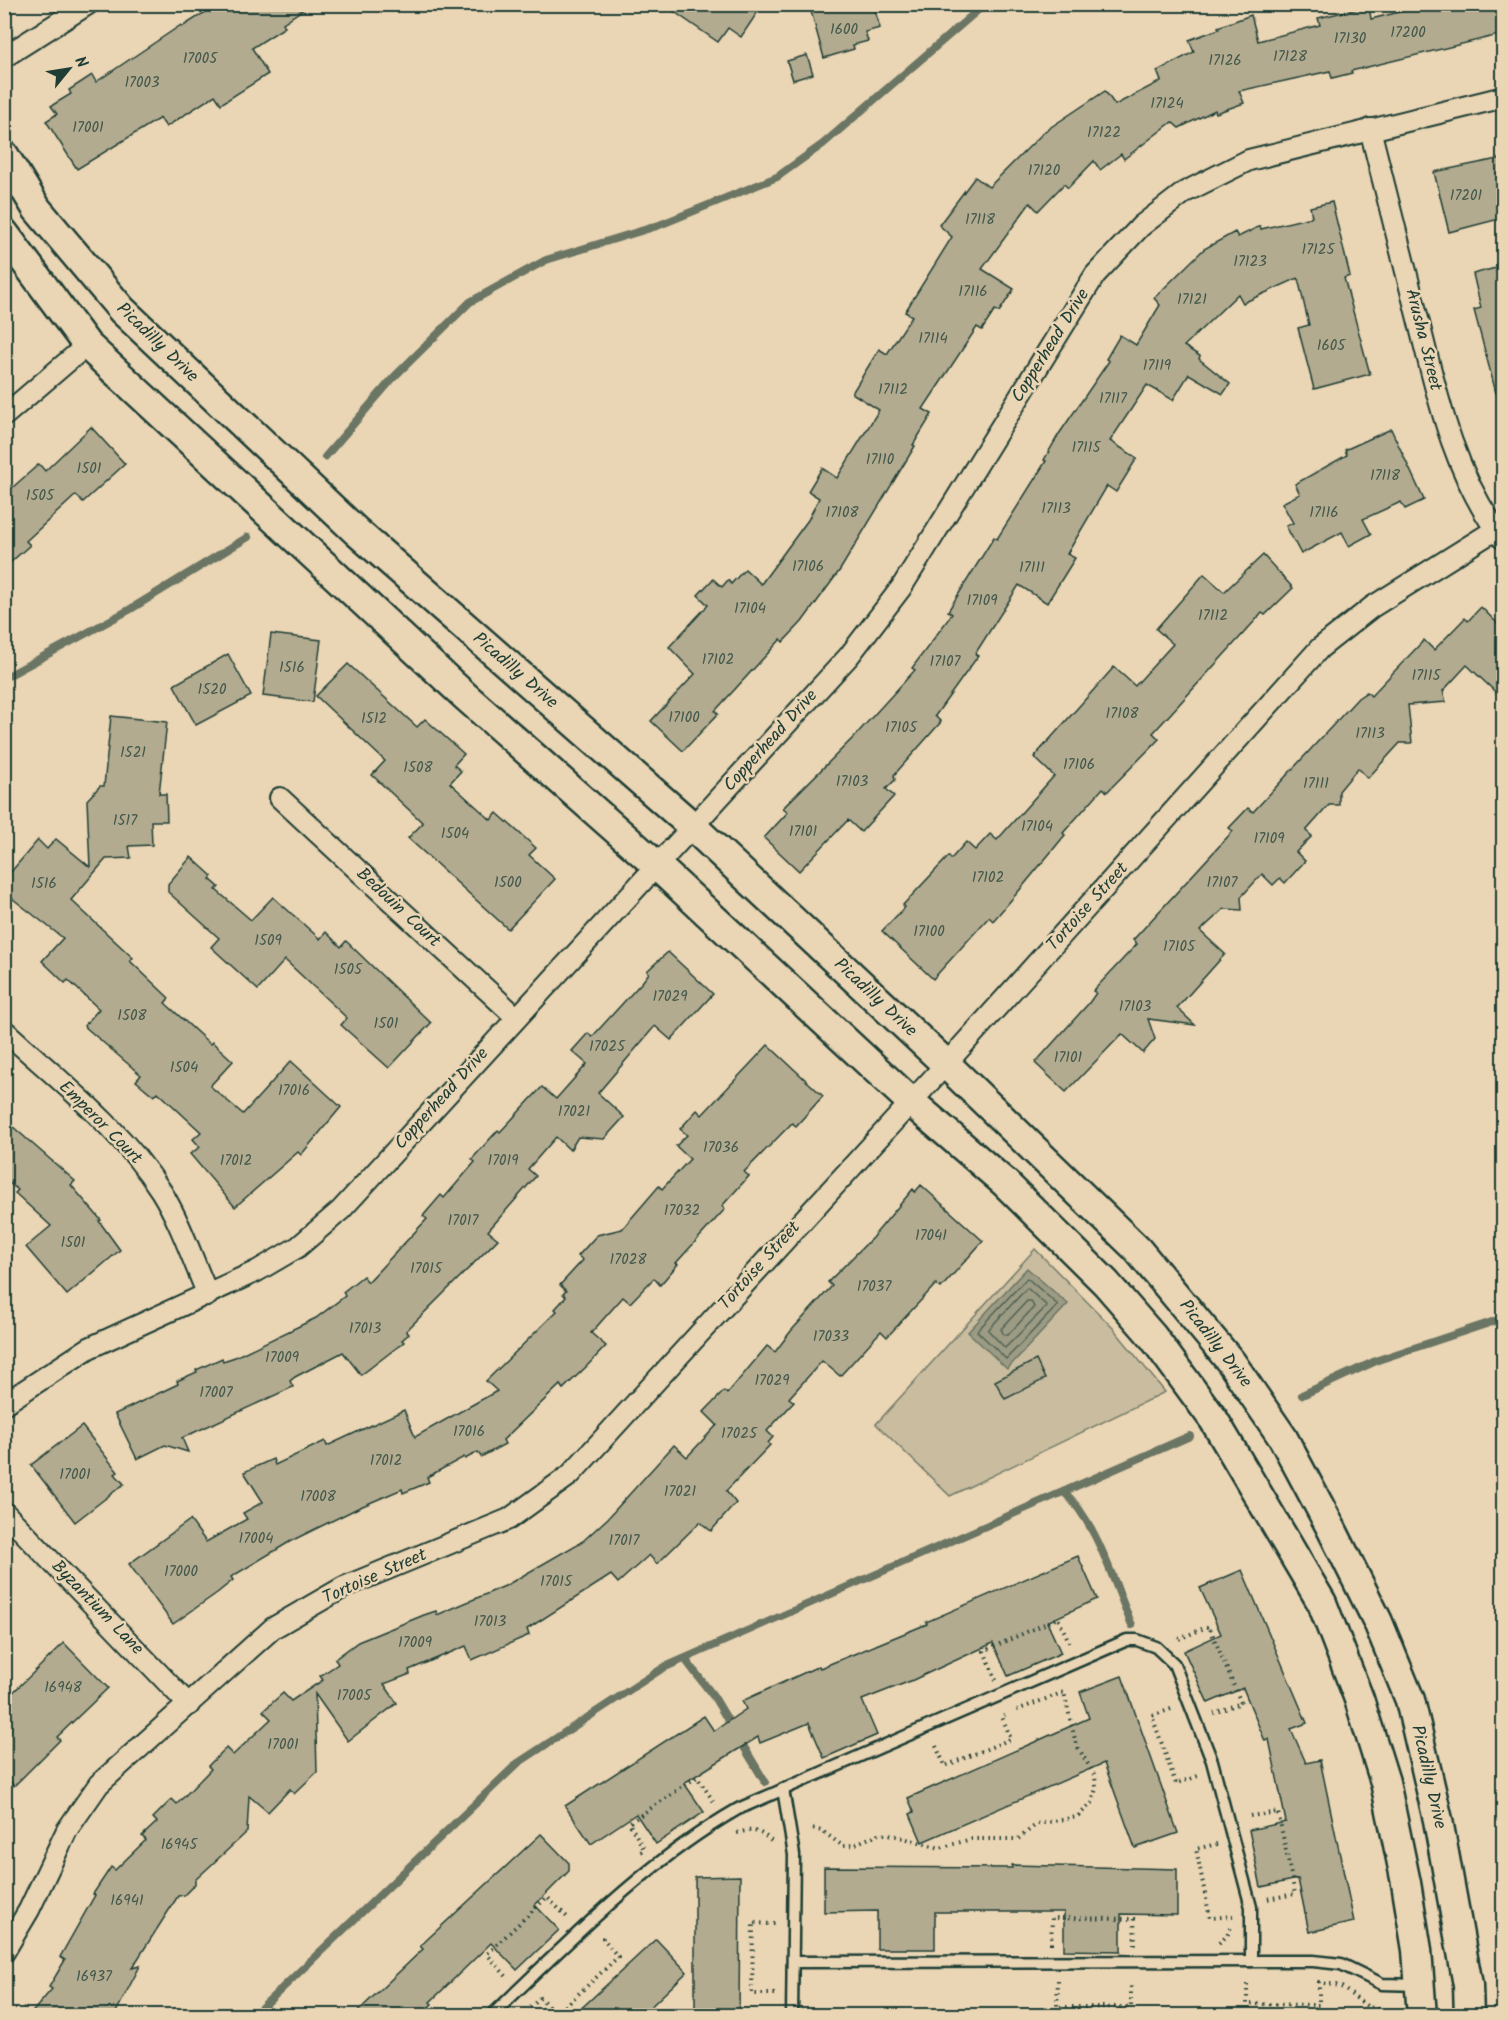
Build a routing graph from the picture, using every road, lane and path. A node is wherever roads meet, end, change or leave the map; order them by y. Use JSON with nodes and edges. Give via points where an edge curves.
{"nodes":[{"id":1,"x":88,"y":4,"type":"edge"},
{"id":2,"x":4,"y":57,"type":"edge"},
{"id":3,"x":1503,"y":96,"type":"edge"},
{"id":4,"x":1370,"y":129,"type":"junction"},
{"id":5,"x":4,"y":155,"type":"edge"},
{"id":6,"x":4,"y":233,"type":"edge"},
{"id":7,"x":87,"y":345,"type":"junction"},
{"id":8,"x":4,"y":416,"type":"edge"},
{"id":9,"x":1499,"y":535,"type":"edge"},
{"id":10,"x":280,"y":798,"type":"dead end"},
{"id":11,"x":693,"y":826,"type":"junction"},
{"id":12,"x":655,"y":864,"type":"junction"},
{"id":13,"x":516,"y":1017,"type":"junction"},
{"id":14,"x":4,"y":1030,"type":"edge"},
{"id":15,"x":946,"y":1064,"type":"junction"},
{"id":16,"x":910,"y":1101,"type":"junction"},
{"id":17,"x":207,"y":1295,"type":"junction"},
{"id":18,"x":1180,"y":1299,"type":"junction"},
{"id":19,"x":1146,"y":1329,"type":"junction"},
{"id":20,"x":4,"y":1404,"type":"edge"},
{"id":21,"x":4,"y":1512,"type":"edge"},
{"id":22,"x":1179,"y":1639,"type":"dead end"},
{"id":23,"x":1071,"y":1647,"type":"dead end"},
{"id":24,"x":996,"y":1681,"type":"dead end"},
{"id":25,"x":189,"y":1705,"type":"junction"},
{"id":26,"x":1171,"y":1709,"type":"dead end"},
{"id":27,"x":1214,"y":1713,"type":"dead end"},
{"id":28,"x":936,"y":1746,"type":"dead end"},
{"id":29,"x":1202,"y":1786,"type":"dead end"},
{"id":30,"x":783,"y":1789,"type":"junction"},
{"id":31,"x":714,"y":1802,"type":"dead end"},
{"id":32,"x":1250,"y":1816,"type":"dead end"},
{"id":33,"x":813,"y":1829,"type":"dead end"},
{"id":34,"x":735,"y":1834,"type":"dead end"},
{"id":35,"x":1215,"y":1834,"type":"dead end"},
{"id":36,"x":777,"y":1852,"type":"dead end"},
{"id":37,"x":636,"y":1857,"type":"dead end"},
{"id":38,"x":1267,"y":1899,"type":"dead end"},
{"id":39,"x":776,"y":1912,"type":"dead end"},
{"id":40,"x":578,"y":1913,"type":"dead end"},
{"id":41,"x":610,"y":1931,"type":"dead end"},
{"id":42,"x":1215,"y":1945,"type":"dead end"},
{"id":43,"x":1051,"y":1946,"type":"dead end"},
{"id":44,"x":1146,"y":1946,"type":"dead end"},
{"id":45,"x":4,"y":1952,"type":"edge"},
{"id":46,"x":1251,"y":1961,"type":"junction"},
{"id":47,"x":793,"y":1962,"type":"junction"},
{"id":48,"x":1058,"y":1980,"type":"dead end"},
{"id":49,"x":1131,"y":1982,"type":"dead end"},
{"id":50,"x":1247,"y":1984,"type":"dead end"},
{"id":51,"x":500,"y":1985,"type":"dead end"},
{"id":52,"x":1419,"y":1985,"type":"junction"},
{"id":53,"x":775,"y":2005,"type":"dead end"},
{"id":54,"x":1393,"y":2012,"type":"dead end"},
{"id":55,"x":492,"y":2016,"type":"edge"},
{"id":56,"x":522,"y":2016,"type":"edge"},
{"id":57,"x":792,"y":2016,"type":"edge"},
{"id":58,"x":1422,"y":2016,"type":"edge"},
{"id":59,"x":1469,"y":2016,"type":"edge"}],
"edges":[{"from":1,"to":2,"type":"street"},
{"from":3,"to":4,"type":"street","name":"Copperhead Drive"},
{"from":4,"to":9,"type":"street","name":"Arusha Street","via":[[1435,389],[1467,479]]},
{"from":4,"to":11,"type":"street","name":"Copperhead Drive","via":[[1249,160],[1185,192],[1141,226],[1095,275],[901,588],[849,656]]},
{"from":5,"to":11,"type":"street","name":"Picadilly Drive","via":[[37,209],[122,310],[357,532]]},
{"from":6,"to":7,"type":"street"},
{"from":7,"to":8,"type":"street"},
{"from":7,"to":12,"type":"street","via":[[465,696]]},
{"from":9,"to":15,"type":"street","name":"Tortoise Street","via":[[1372,607],[1320,648]]},
{"from":10,"to":13,"type":"street","name":"Bedouin Court"},
{"from":11,"to":12,"type":"street","name":"Copperhead Drive"},
{"from":11,"to":15,"type":"street","name":"Picadilly Drive"},
{"from":12,"to":13,"type":"street","name":"Copperhead Drive"},
{"from":12,"to":16,"type":"street"},
{"from":13,"to":17,"type":"street","name":"Copperhead Drive","via":[[340,1210],[298,1247]]},
{"from":14,"to":17,"type":"street","name":"Emperor Court","via":[[142,1164],[174,1216]]},
{"from":15,"to":16,"type":"street","name":"Tortoise Street"},
{"from":15,"to":18,"type":"street","name":"Picadilly Drive","via":[[1137,1249]]},
{"from":16,"to":19,"type":"street","via":[[1005,1183],[1106,1283]]},
{"from":16,"to":25,"type":"street","name":"Tortoise Street","via":[[570,1475],[509,1519],[345,1587],[273,1628]]},
{"from":17,"to":20,"type":"street","name":"Copperhead Drive","via":[[89,1348]]},
{"from":18,"to":19,"type":"street"},
{"from":18,"to":59,"type":"street","name":"Picadilly Drive","via":[[1231,1362],[1283,1438],[1377,1622],[1410,1700],[1438,1820],[1468,1985]]},
{"from":19,"to":52,"type":"street","via":[[1214,1420],[1322,1603],[1359,1699],[1385,1782],[1406,1883]]},
{"from":21,"to":25,"type":"street","name":"Byzantium Lane"},
{"from":22,"to":27,"type":"path","via":[[1209,1626],[1241,1703]]},
{"from":23,"to":24,"type":"path","via":[[1058,1618],[984,1651]]},
{"from":25,"to":45,"type":"street","name":"Tortoise Street","via":[[99,1784],[67,1830]]},
{"from":26,"to":29,"type":"path","via":[[1152,1716],[1176,1784],[1198,1776]]},
{"from":28,"to":33,"type":"path","via":[[945,1766],[1011,1739],[1002,1717],[1064,1692],[1076,1744],[1095,1776],[1092,1803],[1077,1817],[1037,1824],[1018,1839],[971,1839],[940,1848],[890,1834],[843,1846]]},
{"from":30,"to":46,"type":"lane","via":[[1127,1640],[1145,1642],[1174,1664],[1212,1761],[1251,1907]]},
{"from":30,"to":47,"type":"lane","via":[[794,1855]]},
{"from":30,"to":55,"type":"lane","via":[[738,1809],[660,1859]]},
{"from":31,"to":37,"type":"path","via":[[697,1777],[629,1823],[644,1849]]},
{"from":32,"to":38,"type":"path","via":[[1278,1812],[1294,1894]]},
{"from":34,"to":36,"type":"path","via":[[760,1831]]},
{"from":35,"to":42,"type":"path","via":[[1217,1844],[1196,1849],[1210,1918],[1233,1916],[1227,1936]]},
{"from":39,"to":53,"type":"path","via":[[776,1924],[753,1923],[752,1983],[752,1994],[775,1994]]},
{"from":40,"to":51,"type":"path","via":[[570,1920],[547,1897],[487,1954],[508,1977]]},
{"from":41,"to":56,"type":"path","via":[[603,1938],[618,1957],[557,2014],[540,1998]]},
{"from":43,"to":44,"type":"path","via":[[1052,1918],[1134,1919],[1135,1946]]},
{"from":46,"to":47,"type":"lane"},
{"from":46,"to":52,"type":"lane","via":[[1335,1963],[1382,1984]]},
{"from":47,"to":57,"type":"lane"},
{"from":48,"to":49,"type":"path","via":[[1057,2007],[1131,2007]]},
{"from":50,"to":54,"type":"path","via":[[1247,2004],[1319,2005],[1319,1982],[1340,1986],[1368,2007]]},
{"from":52,"to":58,"type":"street"}]}
